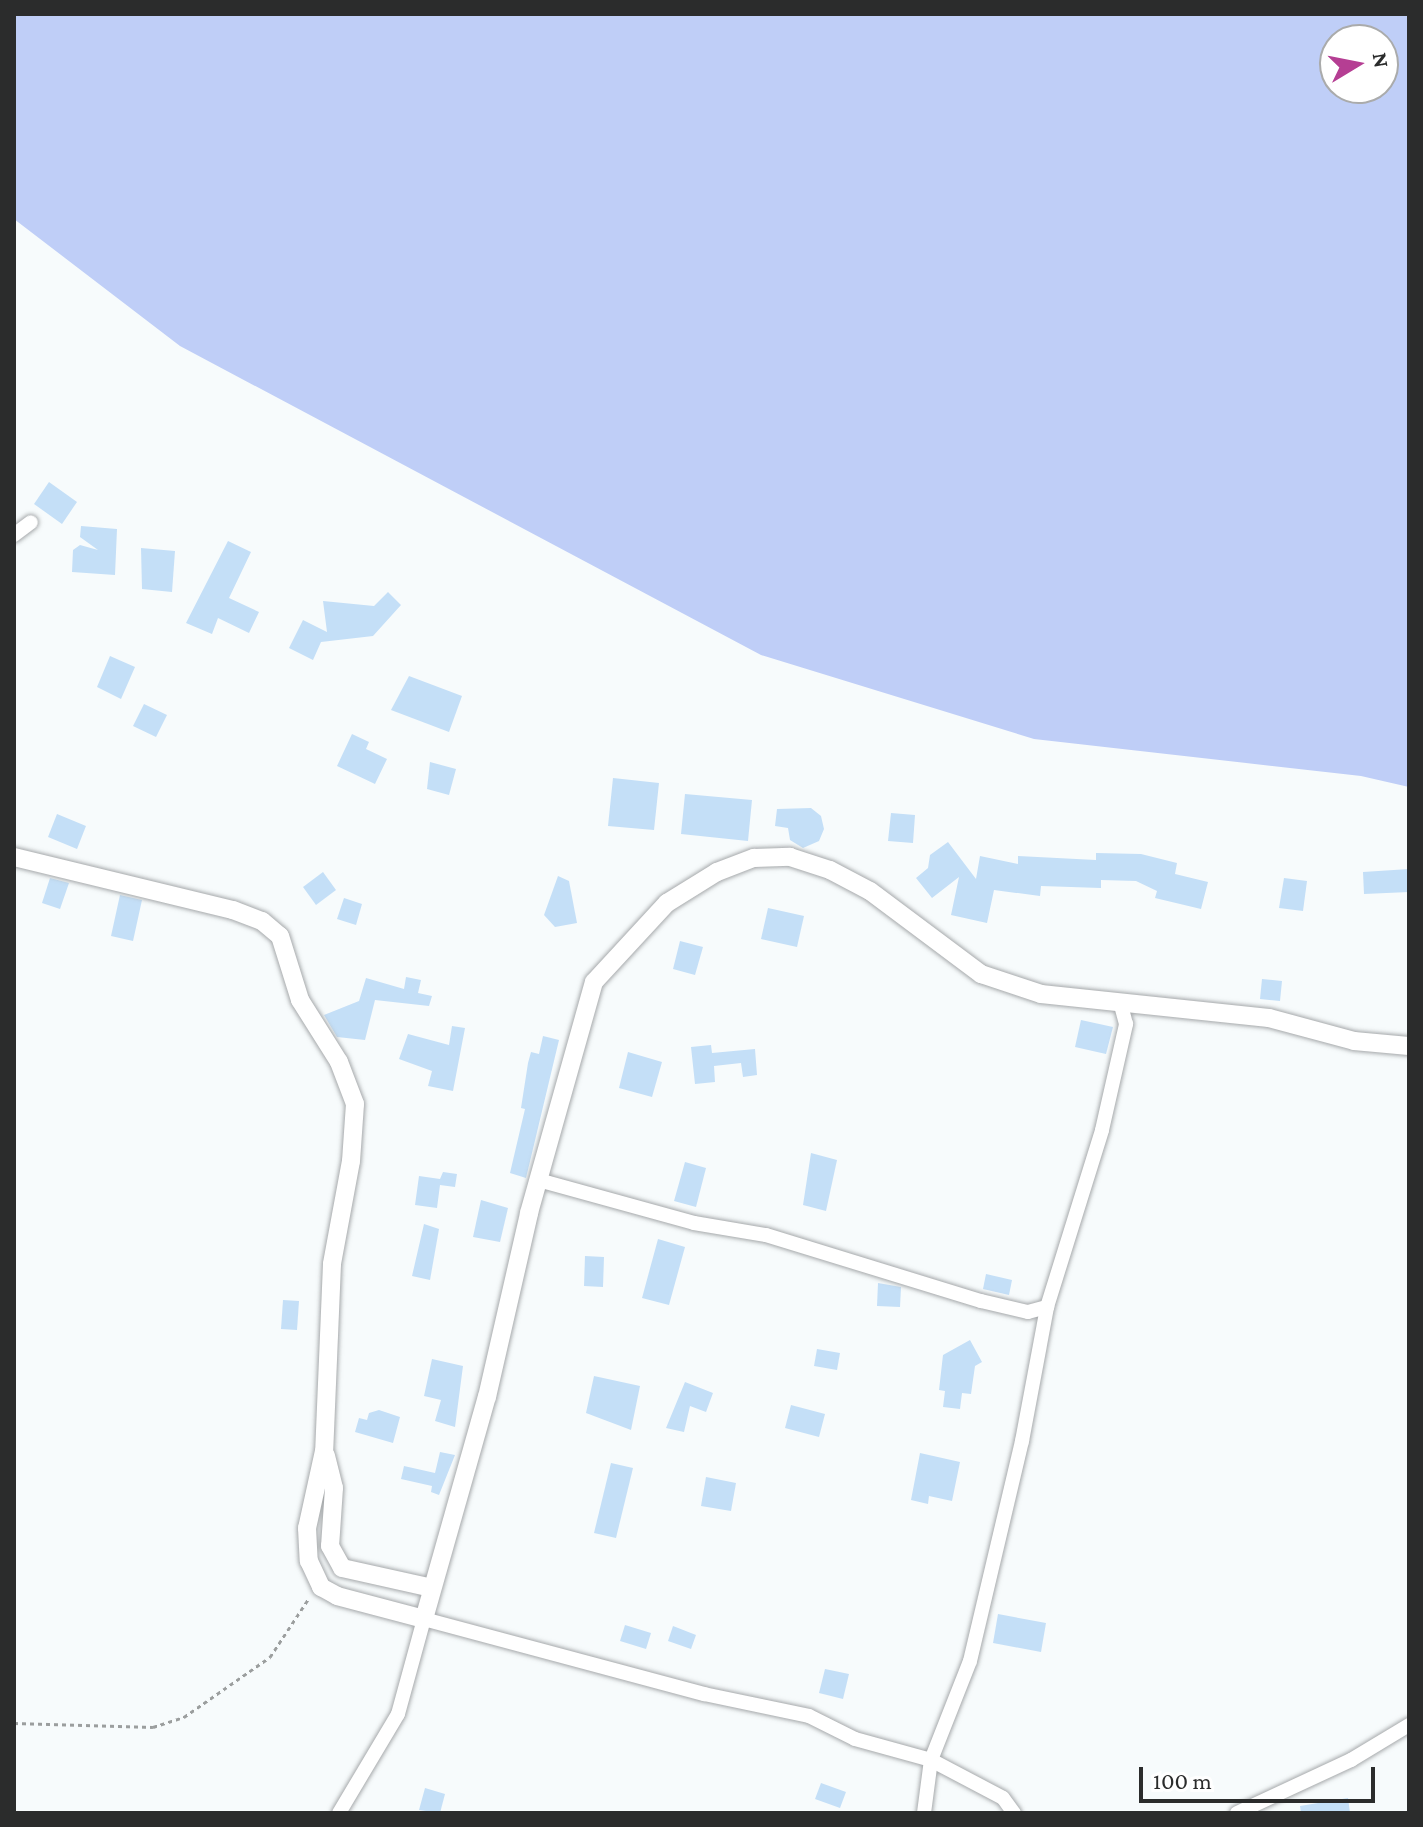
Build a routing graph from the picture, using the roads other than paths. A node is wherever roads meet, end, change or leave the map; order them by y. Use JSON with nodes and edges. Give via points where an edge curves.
{"nodes":[{"id":1,"x":31,"y":522,"type":"dead end"},
{"id":2,"x":14,"y":535,"type":"edge"},
{"id":3,"x":14,"y":857,"type":"edge"},
{"id":4,"x":1121,"y":1005,"type":"junction"},
{"id":5,"x":1409,"y":1046,"type":"edge"},
{"id":6,"x":542,"y":1181,"type":"junction"},
{"id":7,"x":1047,"y":1307,"type":"junction"},
{"id":8,"x":324,"y":1451,"type":"junction"},
{"id":9,"x":342,"y":1568,"type":"junction"},
{"id":10,"x":321,"y":1587,"type":"junction"},
{"id":11,"x":432,"y":1588,"type":"junction"},
{"id":12,"x":424,"y":1619,"type":"junction"},
{"id":13,"x":1409,"y":1725,"type":"edge"},
{"id":14,"x":931,"y":1760,"type":"junction"},
{"id":15,"x":339,"y":1813,"type":"edge"},
{"id":16,"x":924,"y":1813,"type":"edge"},
{"id":17,"x":1014,"y":1813,"type":"edge"},
{"id":18,"x":1237,"y":1813,"type":"edge"}],
"edges":[{"from":1,"to":2,"type":"street"},
{"from":3,"to":8,"type":"street","via":[[233,910],[262,921],[280,936],[300,1000],[339,1062],[355,1104],[351,1161],[330,1279]]},
{"from":4,"to":5,"type":"street","via":[[1269,1018],[1354,1041]]},
{"from":4,"to":6,"type":"street","via":[[1041,994],[981,974],[870,891],[830,870],[790,857],[754,858],[717,872],[667,903],[594,982],[569,1059]]},
{"from":4,"to":7,"type":"street","via":[[1126,1024],[1102,1130]]},
{"from":6,"to":7,"type":"street","via":[[694,1223],[766,1235],[993,1304],[1028,1312]]},
{"from":6,"to":11,"type":"street"},
{"from":7,"to":14,"type":"street","via":[[1022,1441],[970,1661]]},
{"from":8,"to":9,"type":"street","via":[[334,1488],[330,1546]]},
{"from":8,"to":10,"type":"street","via":[[307,1528],[309,1561]]},
{"from":9,"to":10,"type":"street"},
{"from":9,"to":11,"type":"street"},
{"from":10,"to":12,"type":"street"},
{"from":11,"to":12,"type":"street"},
{"from":12,"to":14,"type":"street","via":[[704,1694],[809,1716],[855,1739]]},
{"from":12,"to":15,"type":"street","via":[[398,1714]]},
{"from":13,"to":18,"type":"street","via":[[1351,1760]]},
{"from":14,"to":16,"type":"street"},
{"from":14,"to":17,"type":"street","via":[[1003,1798]]}]}
